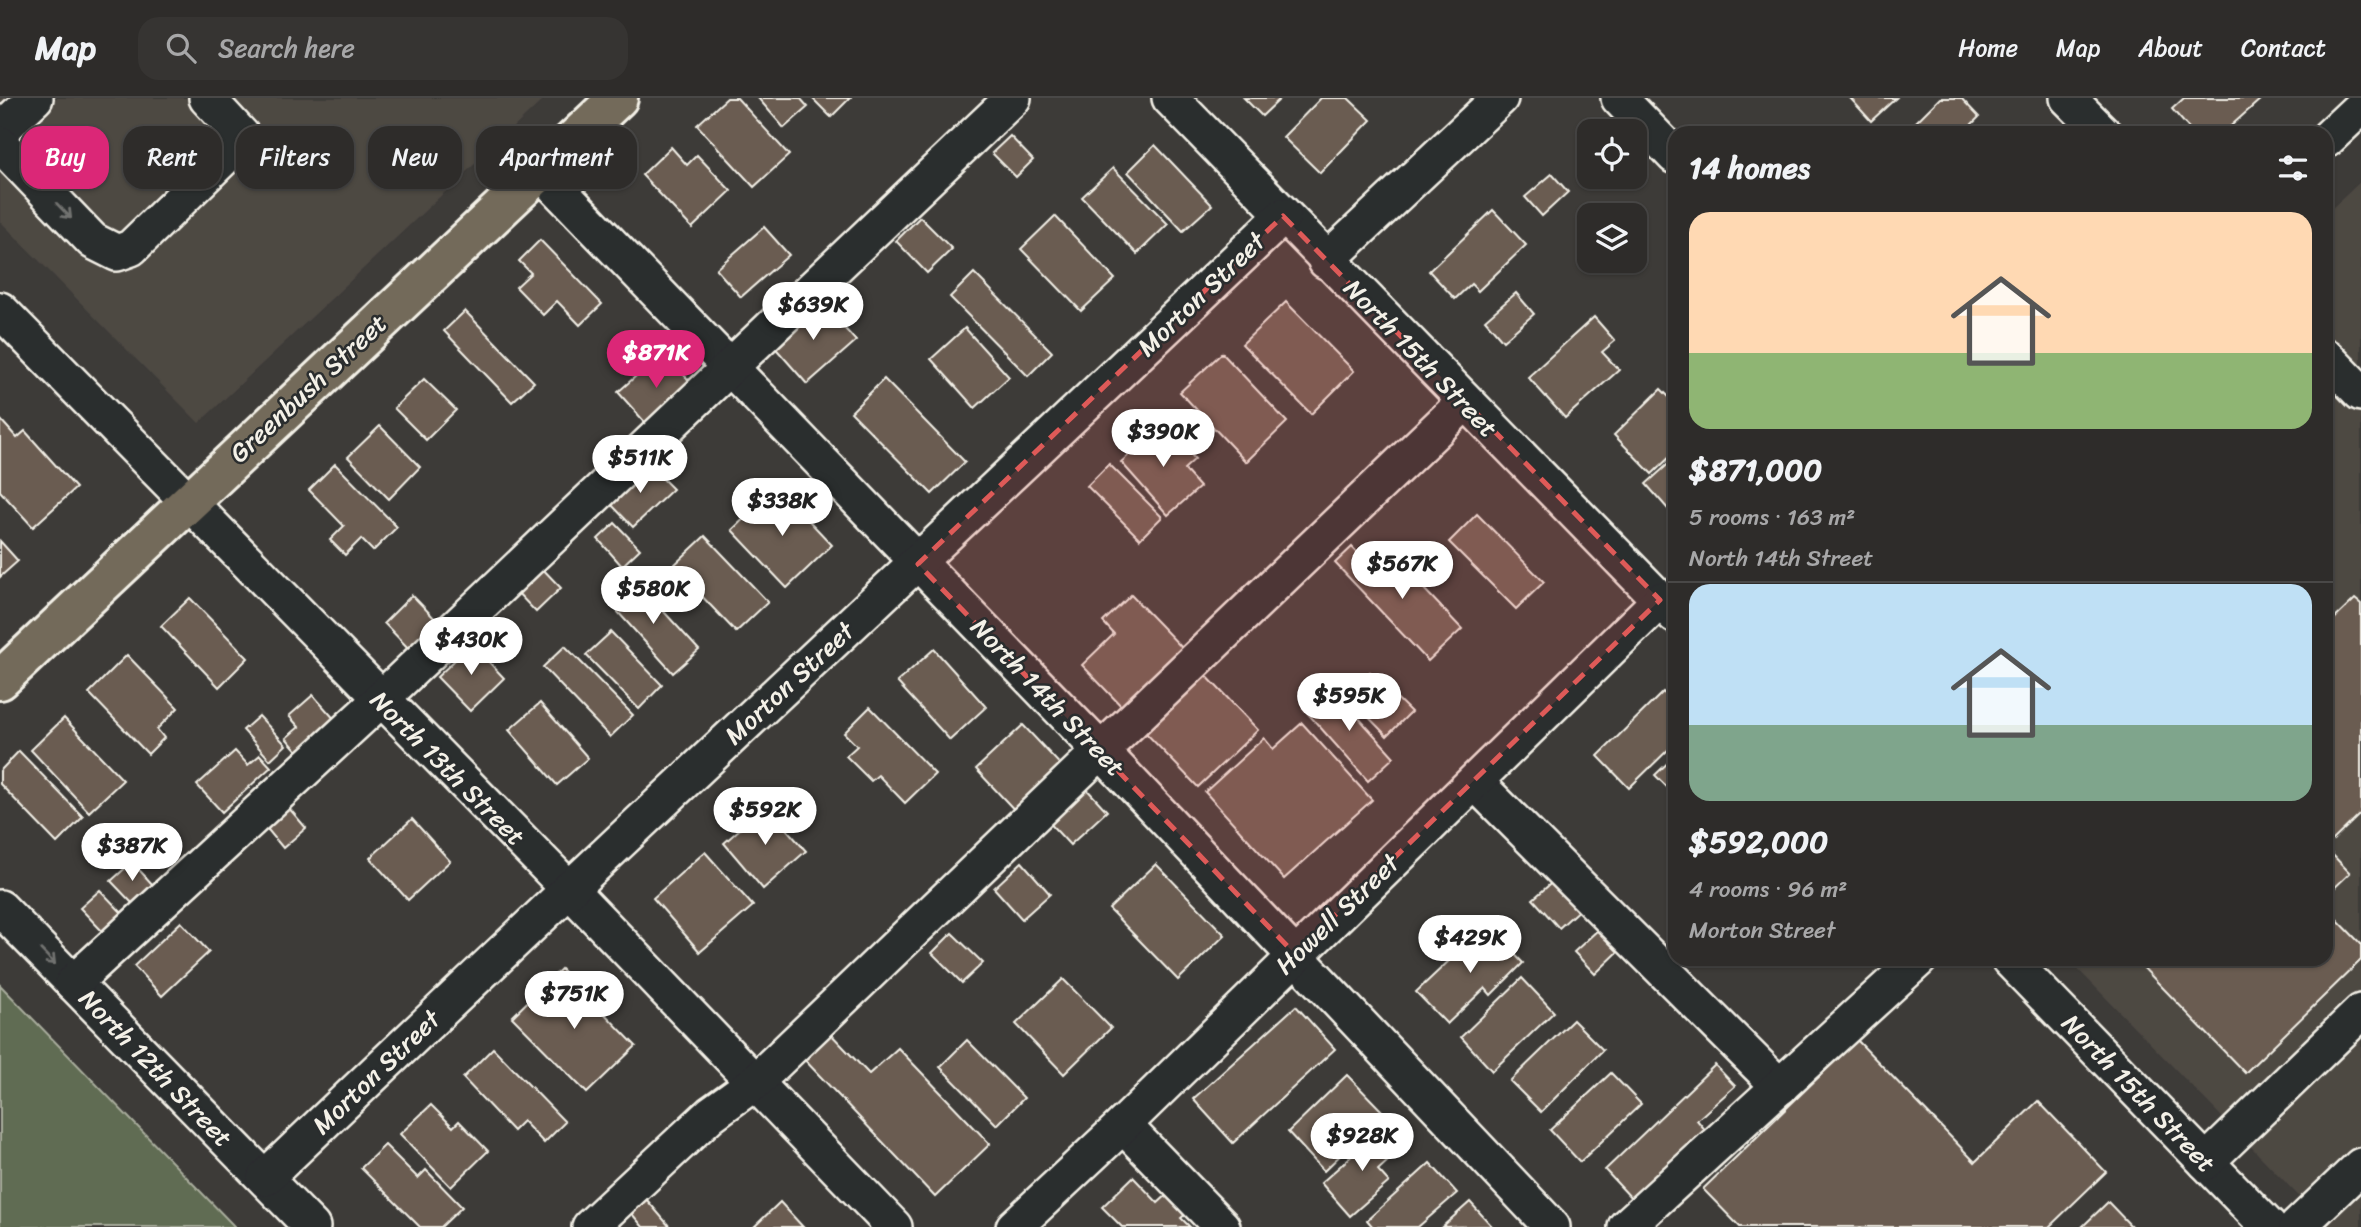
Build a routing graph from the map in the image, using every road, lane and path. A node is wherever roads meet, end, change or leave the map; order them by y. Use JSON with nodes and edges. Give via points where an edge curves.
{"nodes":[{"id":1,"x":35,"y":98,"type":"edge"},
{"id":2,"x":207,"y":98,"type":"edge"},
{"id":3,"x":618,"y":98,"type":"edge"},
{"id":4,"x":1013,"y":98,"type":"edge"},
{"id":5,"x":1170,"y":98,"type":"edge"},
{"id":6,"x":1500,"y":98,"type":"edge"},
{"id":7,"x":1619,"y":98,"type":"edge"},
{"id":8,"x":2068,"y":98,"type":"edge"},
{"id":9,"x":2361,"y":107,"type":"edge"},
{"id":10,"x":588,"y":126,"type":"edge"},
{"id":11,"x":2096,"y":126,"type":"edge"},
{"id":12,"x":0,"y":131,"type":"edge"},
{"id":13,"x":2333,"y":133,"type":"edge"},
{"id":14,"x":0,"y":144,"type":"edge"},
{"id":15,"x":1668,"y":149,"type":"edge"},
{"id":16,"x":521,"y":189,"type":"edge"},
{"id":17,"x":557,"y":189,"type":"edge"},
{"id":18,"x":1283,"y":216,"type":"junction"},
{"id":19,"x":1326,"y":261,"type":"junction"},
{"id":20,"x":0,"y":310,"type":"edge"},
{"id":21,"x":2333,"y":365,"type":"edge"},
{"id":22,"x":731,"y":368,"type":"junction"},
{"id":23,"x":2361,"y":393,"type":"edge"},
{"id":24,"x":1464,"y":403,"type":"junction"},
{"id":25,"x":186,"y":502,"type":"junction"},
{"id":26,"x":918,"y":564,"type":"junction"},
{"id":27,"x":1667,"y":608,"type":"edge"},
{"id":28,"x":0,"y":680,"type":"edge"},
{"id":29,"x":380,"y":700,"type":"junction"},
{"id":30,"x":1102,"y":752,"type":"junction"},
{"id":31,"x":1475,"y":782,"type":"junction"},
{"id":32,"x":568,"y":888,"type":"junction"},
{"id":33,"x":0,"y":908,"type":"edge"},
{"id":34,"x":1295,"y":954,"type":"junction"},
{"id":35,"x":1911,"y":966,"type":"edge"},
{"id":36,"x":2016,"y":966,"type":"edge"},
{"id":37,"x":73,"y":983,"type":"junction"},
{"id":38,"x":2361,"y":1012,"type":"edge"},
{"id":39,"x":754,"y":1083,"type":"junction"},
{"id":40,"x":1780,"y":1087,"type":"junction"},
{"id":41,"x":1123,"y":1125,"type":"junction"},
{"id":42,"x":2206,"y":1162,"type":"junction"},
{"id":43,"x":2361,"y":1166,"type":"edge"},
{"id":44,"x":265,"y":1178,"type":"junction"},
{"id":45,"x":313,"y":1227,"type":"edge"},
{"id":46,"x":590,"y":1227,"type":"edge"},
{"id":47,"x":894,"y":1227,"type":"edge"},
{"id":48,"x":1014,"y":1227,"type":"edge"},
{"id":49,"x":1222,"y":1227,"type":"edge"},
{"id":50,"x":1552,"y":1227,"type":"edge"},
{"id":51,"x":1626,"y":1227,"type":"edge"},
{"id":52,"x":2269,"y":1227,"type":"edge"},
{"id":53,"x":2297,"y":1227,"type":"edge"}],
"edges":[{"from":1,"to":12,"type":"street"},
{"from":14,"to":2,"type":"street","one_way":true,"via":[[93,241],[117,253],[131,248],[244,138]]},
{"from":3,"to":10,"type":"main road","name":"Greenbush Street"},
{"from":4,"to":22,"type":"street"},
{"from":5,"to":18,"type":"street","name":"North 15th Street"},
{"from":6,"to":19,"type":"street"},
{"from":7,"to":15,"type":"street"},
{"from":8,"to":11,"type":"street"},
{"from":9,"to":13,"type":"street"},
{"from":16,"to":25,"type":"main road","name":"Greenbush Street"},
{"from":17,"to":22,"type":"street","name":"North 14th Street"},
{"from":18,"to":19,"type":"street","name":"North 15th Street"},
{"from":18,"to":26,"type":"street","name":"Morton Street"},
{"from":19,"to":24,"type":"street","name":"North 15th Street"},
{"from":20,"to":25,"type":"street","name":"North 13th Street"},
{"from":21,"to":23,"type":"street"},
{"from":22,"to":26,"type":"street","name":"North 14th Street"},
{"from":22,"to":29,"type":"street"},
{"from":24,"to":27,"type":"street","name":"North 15th Street"},
{"from":24,"to":30,"type":"street"},
{"from":25,"to":28,"type":"main road","name":"Greenbush Street"},
{"from":25,"to":29,"type":"street","name":"North 13th Street"},
{"from":26,"to":30,"type":"street","name":"North 14th Street"},
{"from":26,"to":32,"type":"street","name":"Morton Street"},
{"from":27,"to":31,"type":"street","name":"Howell Street"},
{"from":29,"to":32,"type":"street","name":"North 13th Street"},
{"from":29,"to":37,"type":"street"},
{"from":30,"to":34,"type":"street","name":"North 14th Street"},
{"from":30,"to":39,"type":"street"},
{"from":31,"to":34,"type":"street","name":"Howell Street"},
{"from":31,"to":40,"type":"street"},
{"from":32,"to":39,"type":"street","name":"North 13th Street"},
{"from":32,"to":44,"type":"street","name":"Morton Street"},
{"from":33,"to":37,"type":"street","name":"North 12th Street","one_way":true},
{"from":34,"to":41,"type":"street","name":"Howell Street"},
{"from":34,"to":50,"type":"street","name":"North 14th Street"},
{"from":35,"to":40,"type":"street"},
{"from":36,"to":42,"type":"street","name":"North 15th Street"},
{"from":37,"to":44,"type":"street","name":"North 12th Street"},
{"from":38,"to":42,"type":"street"},
{"from":39,"to":46,"type":"street","via":[[711,1114]]},
{"from":39,"to":47,"type":"street","name":"North 13th Street"},
{"from":40,"to":51,"type":"street"},
{"from":41,"to":48,"type":"street","name":"Howell Street"},
{"from":41,"to":49,"type":"street"},
{"from":42,"to":52,"type":"street","name":"North 15th Street"},
{"from":43,"to":53,"type":"street"},
{"from":44,"to":45,"type":"street","name":"North 12th Street"}]}
